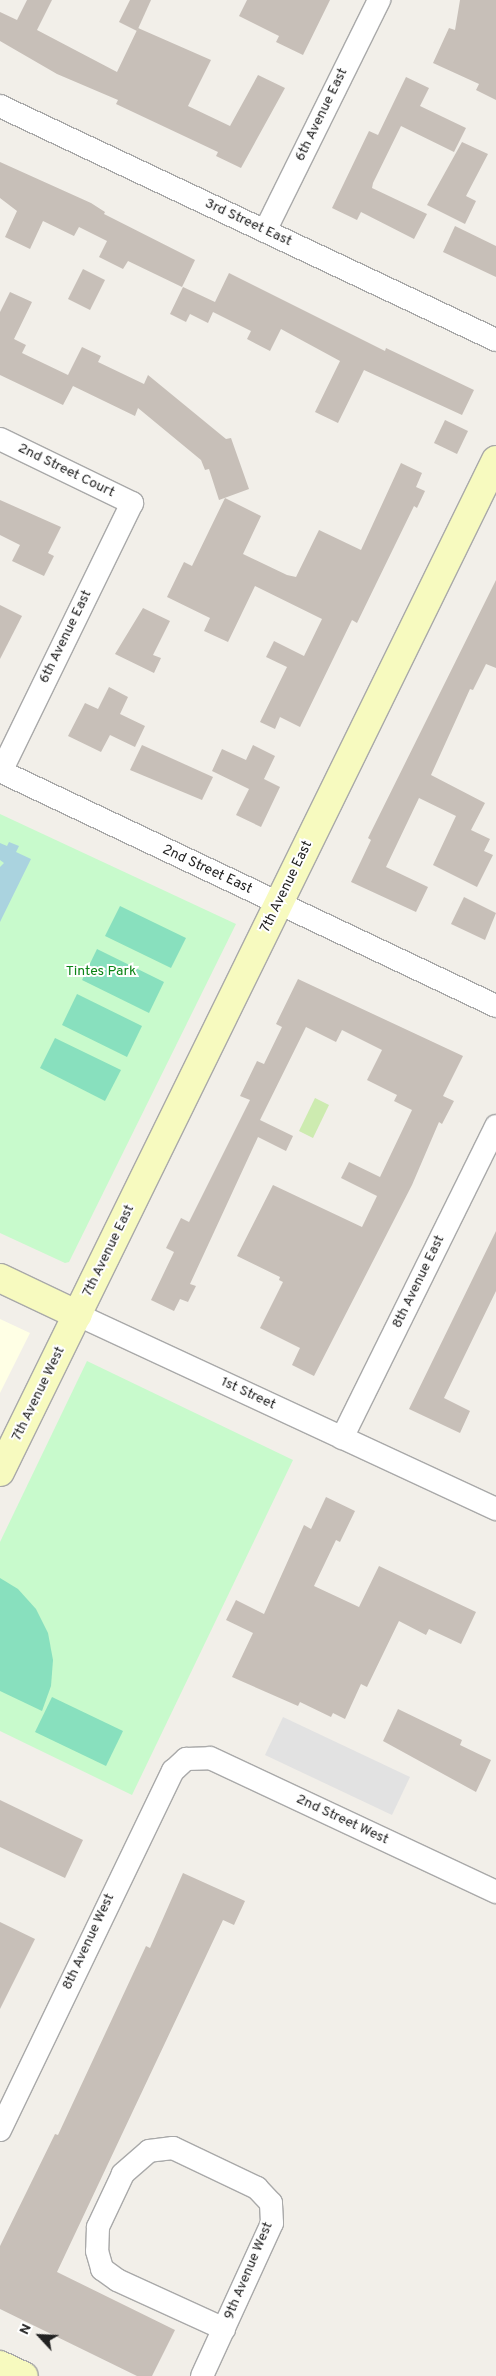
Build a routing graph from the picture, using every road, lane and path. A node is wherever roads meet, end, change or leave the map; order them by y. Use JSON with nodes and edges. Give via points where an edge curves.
{"nodes":[{"id":1,"x":379,"y":0,"type":"edge"},
{"id":2,"x":0,"y":106,"type":"edge"},
{"id":3,"x":265,"y":231,"type":"junction"},
{"id":4,"x":496,"y":340,"type":"edge"},
{"id":5,"x":0,"y":439,"type":"edge"},
{"id":6,"x":496,"y":460,"type":"edge"},
{"id":7,"x":132,"y":503,"type":"joint"},
{"id":8,"x":0,"y":772,"type":"edge"},
{"id":9,"x":279,"y":904,"type":"junction"},
{"id":10,"x":496,"y":1006,"type":"edge"},
{"id":11,"x":496,"y":1126,"type":"edge"},
{"id":12,"x":0,"y":1278,"type":"edge"},
{"id":13,"x":78,"y":1315,"type":"junction"},
{"id":14,"x":342,"y":1438,"type":"junction"},
{"id":15,"x":0,"y":1472,"type":"edge"},
{"id":16,"x":496,"y":1510,"type":"edge"},
{"id":17,"x":186,"y":1760,"type":"joint"},
{"id":18,"x":496,"y":1892,"type":"edge"},
{"id":19,"x":0,"y":2130,"type":"edge"},
{"id":20,"x":224,"y":2329,"type":"junction"},
{"id":21,"x":0,"y":2365,"type":"edge"},
{"id":22,"x":24,"y":2376,"type":"edge"},
{"id":23,"x":202,"y":2376,"type":"edge"}],
"edges":[{"from":1,"to":3,"type":"street","name":"6th Avenue East"},
{"from":2,"to":3,"type":"street","name":"3rd Street East"},
{"from":3,"to":4,"type":"street","name":"3rd Street East"},
{"from":5,"to":7,"type":"street","name":"2nd Street Court"},
{"from":6,"to":9,"type":"street","name":"7th Avenue East"},
{"from":7,"to":8,"type":"street","name":"6th Avenue East"},
{"from":8,"to":9,"type":"street","name":"2nd Street East"},
{"from":9,"to":10,"type":"street","name":"2nd Street East"},
{"from":9,"to":13,"type":"street","name":"7th Avenue East"},
{"from":11,"to":14,"type":"street","name":"8th Avenue East"},
{"from":12,"to":13,"type":"street","name":"1st Street"},
{"from":13,"to":14,"type":"street","name":"1st Street"},
{"from":13,"to":15,"type":"street","name":"7th Avenue West"},
{"from":14,"to":16,"type":"street","name":"1st Street"},
{"from":17,"to":18,"type":"street","name":"2nd Street West","via":[[202,1756],[210,1758]]},
{"from":17,"to":19,"type":"street","name":"8th Avenue West","via":[[173,1771]]},
{"from":20,"to":20,"type":"street","name":"9th Avenue West","via":[[117,2280],[102,2269],[97,2251],[98,2227],[123,2174],[149,2150],[173,2148],[257,2188],[272,2203],[272,2223]]},
{"from":20,"to":23,"type":"street","name":"9th Avenue West"},
{"from":21,"to":22,"type":"street"}]}
